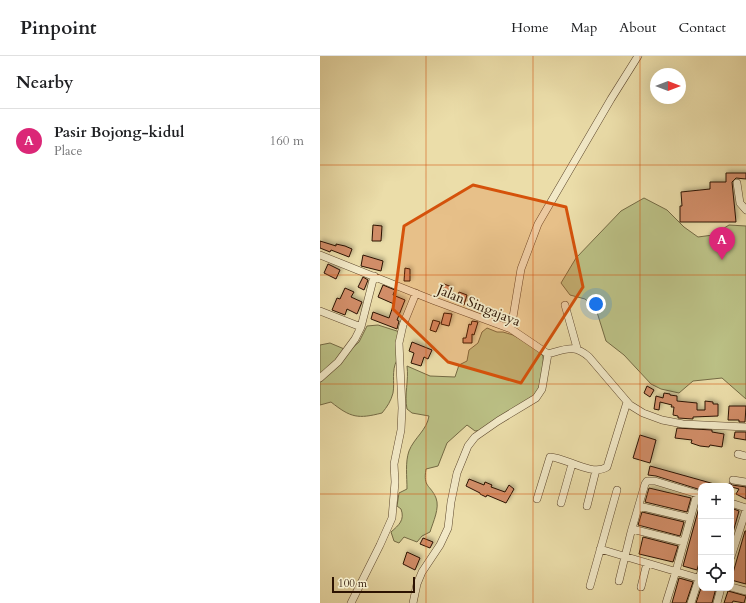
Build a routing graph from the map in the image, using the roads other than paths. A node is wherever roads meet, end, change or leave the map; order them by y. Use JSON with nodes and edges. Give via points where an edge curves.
{"nodes":[{"id":1,"x":638,"y":56,"type":"edge"},
{"id":2,"x":737,"y":183,"type":"dead end"},
{"id":3,"x":746,"y":210,"type":"edge"},
{"id":4,"x":320,"y":255,"type":"edge"},
{"id":5,"x":374,"y":276,"type":"junction"},
{"id":6,"x":416,"y":293,"type":"junction"},
{"id":7,"x":565,"y":305,"type":"dead end"},
{"id":8,"x":320,"y":311,"type":"edge"},
{"id":9,"x":361,"y":327,"type":"junction"},
{"id":10,"x":511,"y":329,"type":"junction"},
{"id":11,"x":577,"y":348,"type":"junction"},
{"id":12,"x":548,"y":354,"type":"junction"},
{"id":13,"x":320,"y":378,"type":"edge"},
{"id":14,"x":627,"y":402,"type":"junction"},
{"id":15,"x":746,"y":427,"type":"edge"},
{"id":16,"x":738,"y":454,"type":"dead end"},
{"id":17,"x":746,"y":456,"type":"edge"},
{"id":18,"x":572,"y":464,"type":"junction"},
{"id":19,"x":596,"y":470,"type":"junction"},
{"id":20,"x":733,"y":480,"type":"dead end"},
{"id":21,"x":746,"y":482,"type":"edge"},
{"id":22,"x":617,"y":490,"type":"dead end"},
{"id":23,"x":698,"y":494,"type":"edge"},
{"id":24,"x":698,"y":497,"type":"edge"},
{"id":25,"x":537,"y":499,"type":"dead end"},
{"id":26,"x":562,"y":503,"type":"dead end"},
{"id":27,"x":734,"y":504,"type":"edge"},
{"id":28,"x":587,"y":506,"type":"dead end"},
{"id":29,"x":639,"y":506,"type":"junction"},
{"id":30,"x":746,"y":509,"type":"edge"},
{"id":31,"x":690,"y":518,"type":"junction"},
{"id":32,"x":632,"y":529,"type":"junction"},
{"id":33,"x":684,"y":542,"type":"junction"},
{"id":34,"x":600,"y":549,"type":"junction"},
{"id":35,"x":732,"y":555,"type":"edge"},
{"id":36,"x":625,"y":556,"type":"junction"},
{"id":37,"x":647,"y":562,"type":"junction"},
{"id":38,"x":676,"y":571,"type":"junction"},
{"id":39,"x":698,"y":576,"type":"edge"},
{"id":40,"x":619,"y":581,"type":"dead end"},
{"id":41,"x":698,"y":582,"type":"edge"},
{"id":42,"x":590,"y":586,"type":"dead end"},
{"id":43,"x":641,"y":587,"type":"dead end"},
{"id":44,"x":734,"y":589,"type":"edge"},
{"id":45,"x":720,"y":591,"type":"edge"},
{"id":46,"x":746,"y":591,"type":"edge"},
{"id":47,"x":351,"y":603,"type":"edge"},
{"id":48,"x":413,"y":603,"type":"edge"},
{"id":49,"x":666,"y":603,"type":"edge"},
{"id":50,"x":691,"y":603,"type":"edge"},
{"id":51,"x":717,"y":603,"type":"edge"}],
"edges":[{"from":1,"to":10,"type":"street","via":[[538,224],[521,268]]},
{"from":2,"to":3,"type":"street","via":[[740,203]]},
{"from":4,"to":5,"type":"street","name":"Jalan Singajaya"},
{"from":5,"to":6,"type":"street","name":"Jalan Singajaya"},
{"from":5,"to":9,"type":"street"},
{"from":6,"to":10,"type":"street","name":"Jalan Singajaya"},
{"from":6,"to":47,"type":"street","via":[[403,324],[399,344],[402,408],[401,430],[394,464],[392,518]]},
{"from":7,"to":11,"type":"street"},
{"from":8,"to":9,"type":"street"},
{"from":9,"to":13,"type":"street","via":[[338,362]]},
{"from":10,"to":12,"type":"street","name":"Jalan Singajaya"},
{"from":11,"to":12,"type":"street"},
{"from":11,"to":14,"type":"street","via":[[589,357]]},
{"from":12,"to":48,"type":"street","via":[[542,389],[536,398],[475,436],[468,446],[457,473],[448,528],[422,572]]},
{"from":14,"to":15,"type":"street","via":[[643,413],[662,420],[697,426]]},
{"from":14,"to":19,"type":"street","via":[[607,467]]},
{"from":16,"to":17,"type":"street"},
{"from":18,"to":19,"type":"street"},
{"from":18,"to":25,"type":"street","via":[[550,457]]},
{"from":18,"to":26,"type":"street"},
{"from":19,"to":28,"type":"street"},
{"from":20,"to":21,"type":"street"},
{"from":22,"to":34,"type":"street"},
{"from":23,"to":29,"type":"street","via":[[649,481],[645,484]]},
{"from":24,"to":31,"type":"street"},
{"from":27,"to":30,"type":"street"},
{"from":29,"to":31,"type":"street"},
{"from":29,"to":32,"type":"street"},
{"from":30,"to":35,"type":"street"},
{"from":31,"to":33,"type":"street"},
{"from":32,"to":33,"type":"street"},
{"from":32,"to":36,"type":"street"},
{"from":33,"to":38,"type":"street"},
{"from":34,"to":36,"type":"street"},
{"from":34,"to":42,"type":"street"},
{"from":36,"to":37,"type":"street"},
{"from":36,"to":40,"type":"street"},
{"from":37,"to":38,"type":"street"},
{"from":37,"to":43,"type":"street"},
{"from":38,"to":39,"type":"street"},
{"from":38,"to":49,"type":"street"},
{"from":41,"to":50,"type":"street"},
{"from":44,"to":46,"type":"street"},
{"from":45,"to":51,"type":"street"}]}
